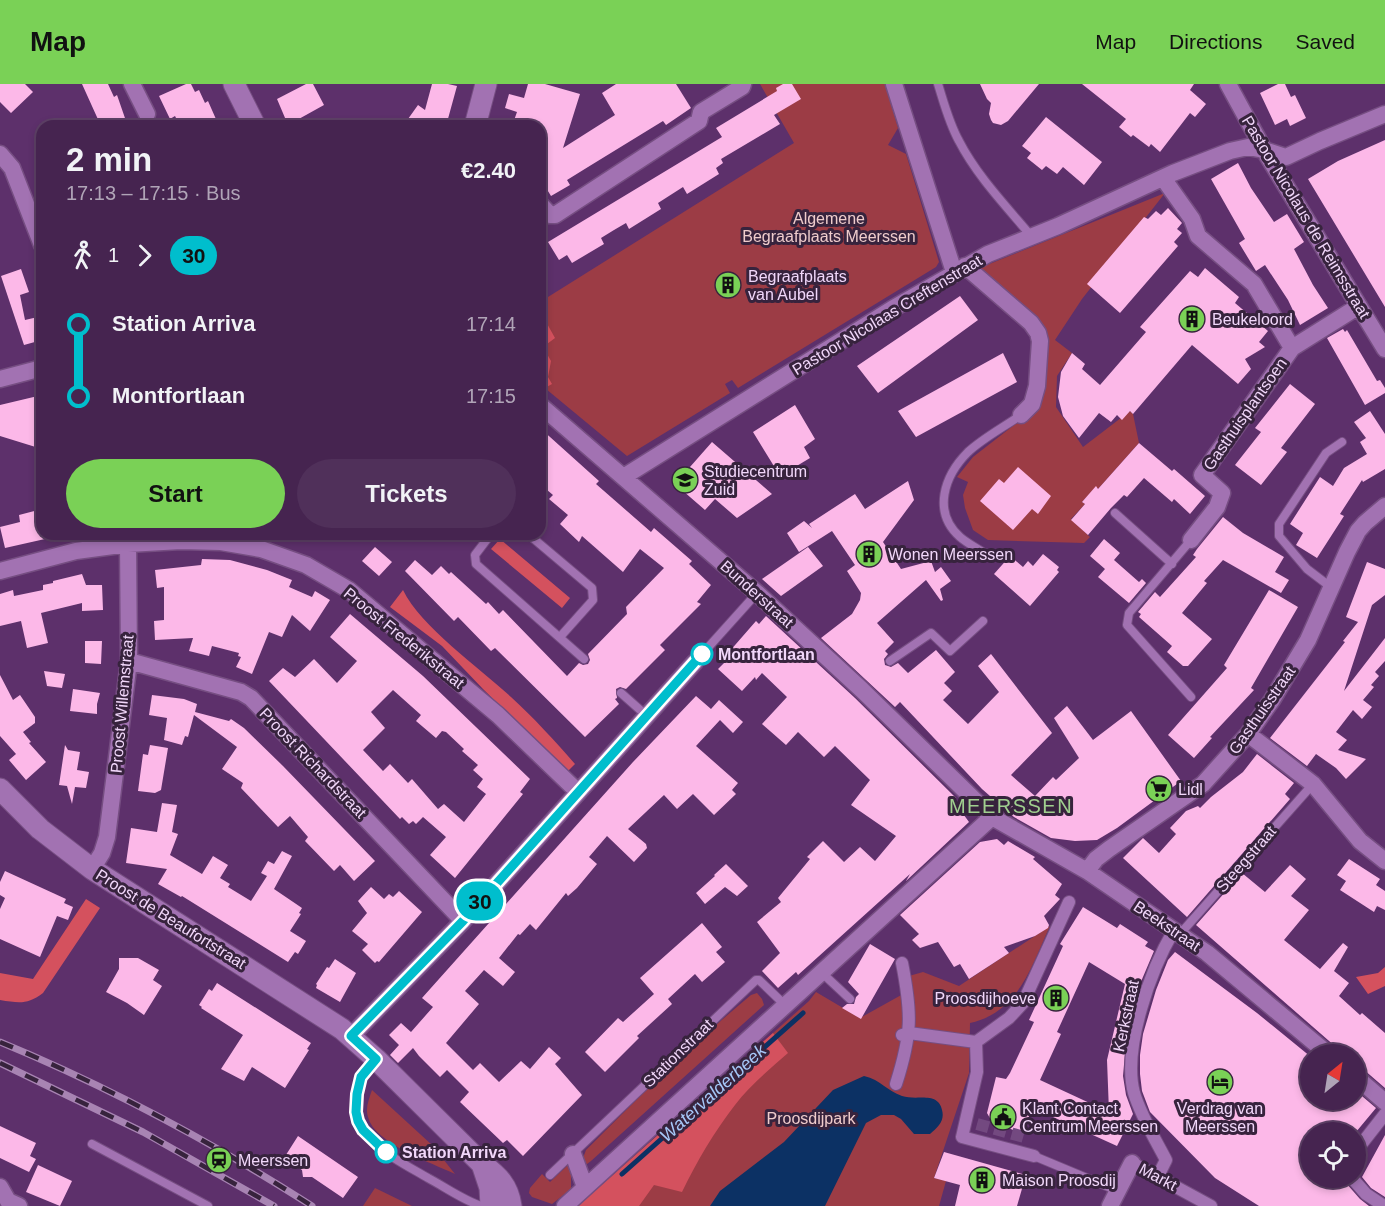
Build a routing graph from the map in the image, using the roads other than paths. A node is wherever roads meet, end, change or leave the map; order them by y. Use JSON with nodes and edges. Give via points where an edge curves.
{"nodes":[{"id":1,"x":132,"y":84,"type":"edge"},
{"id":2,"x":234,"y":84,"type":"edge"},
{"id":3,"x":486,"y":84,"type":"edge"},
{"id":4,"x":743,"y":84,"type":"edge"},
{"id":5,"x":894,"y":84,"type":"edge"},
{"id":6,"x":939,"y":84,"type":"edge"},
{"id":7,"x":1228,"y":84,"type":"edge"},
{"id":8,"x":147,"y":114,"type":"dead end"},
{"id":9,"x":1385,"y":114,"type":"edge"},
{"id":10,"x":252,"y":120,"type":"edge"},
{"id":11,"x":477,"y":120,"type":"edge"},
{"id":12,"x":1264,"y":150,"type":"junction"},
{"id":13,"x":0,"y":154,"type":"edge"},
{"id":14,"x":1163,"y":178,"type":"junction"},
{"id":15,"x":546,"y":211,"type":"edge"},
{"id":16,"x":36,"y":230,"type":"edge"},
{"id":17,"x":1032,"y":237,"type":"junction"},
{"id":18,"x":960,"y":269,"type":"junction"},
{"id":19,"x":1359,"y":306,"type":"junction"},
{"id":20,"x":1292,"y":348,"type":"junction"},
{"id":21,"x":1385,"y":349,"type":"edge"},
{"id":22,"x":36,"y":370,"type":"edge"},
{"id":23,"x":0,"y":379,"type":"edge"},
{"id":24,"x":546,"y":410,"type":"edge"},
{"id":25,"x":1021,"y":415,"type":"joint"},
{"id":26,"x":1342,"y":442,"type":"dead end"},
{"id":27,"x":625,"y":476,"type":"junction"},
{"id":28,"x":1385,"y":506,"type":"edge"},
{"id":29,"x":1115,"y":513,"type":"dead end"},
{"id":30,"x":123,"y":540,"type":"edge"},
{"id":31,"x":127,"y":540,"type":"edge"},
{"id":32,"x":154,"y":540,"type":"edge"},
{"id":33,"x":486,"y":540,"type":"edge"},
{"id":34,"x":535,"y":540,"type":"edge"},
{"id":35,"x":1191,"y":540,"type":"joint"},
{"id":36,"x":987,"y":555,"type":"dead end"},
{"id":37,"x":1172,"y":564,"type":"junction"},
{"id":38,"x":0,"y":571,"type":"edge"},
{"id":39,"x":1332,"y":588,"type":"junction"},
{"id":40,"x":757,"y":592,"type":"junction"},
{"id":41,"x":983,"y":621,"type":"dead end"},
{"id":42,"x":560,"y":637,"type":"junction"},
{"id":43,"x":584,"y":659,"type":"dead end"},
{"id":44,"x":129,"y":661,"type":"junction"},
{"id":45,"x":890,"y":661,"type":"dead end"},
{"id":46,"x":695,"y":662,"type":"joint"},
{"id":47,"x":621,"y":693,"type":"dead end"},
{"id":48,"x":1191,"y":697,"type":"dead end"},
{"id":49,"x":646,"y":716,"type":"junction"},
{"id":50,"x":1248,"y":734,"type":"junction"},
{"id":51,"x":1312,"y":784,"type":"junction"},
{"id":52,"x":0,"y":789,"type":"edge"},
{"id":53,"x":578,"y":792,"type":"junction"},
{"id":54,"x":993,"y":817,"type":"junction"},
{"id":55,"x":1385,"y":861,"type":"edge"},
{"id":56,"x":92,"y":869,"type":"junction"},
{"id":57,"x":1087,"y":871,"type":"junction"},
{"id":58,"x":1069,"y":902,"type":"dead end"},
{"id":59,"x":463,"y":921,"type":"junction"},
{"id":60,"x":1177,"y":932,"type":"junction"},
{"id":61,"x":902,"y":963,"type":"dead end"},
{"id":62,"x":821,"y":972,"type":"junction"},
{"id":63,"x":850,"y":999,"type":"dead end"},
{"id":64,"x":785,"y":1005,"type":"junction"},
{"id":65,"x":906,"y":1030,"type":"junction"},
{"id":66,"x":351,"y":1036,"type":"junction"},
{"id":67,"x":976,"y":1042,"type":"junction"},
{"id":68,"x":1316,"y":1044,"type":"edge"},
{"id":69,"x":376,"y":1059,"type":"junction"},
{"id":70,"x":896,"y":1084,"type":"dead end"},
{"id":71,"x":1366,"y":1086,"type":"edge"},
{"id":72,"x":1385,"y":1102,"type":"edge"},
{"id":73,"x":1385,"y":1114,"type":"edge"},
{"id":74,"x":1366,"y":1138,"type":"edge"},
{"id":75,"x":92,"y":1144,"type":"dead end"},
{"id":76,"x":573,"y":1154,"type":"junction"},
{"id":77,"x":1034,"y":1156,"type":"joint"},
{"id":78,"x":1132,"y":1163,"type":"joint"},
{"id":79,"x":482,"y":1164,"type":"junction"},
{"id":80,"x":550,"y":1175,"type":"dead end"},
{"id":81,"x":1158,"y":1176,"type":"junction"},
{"id":82,"x":0,"y":1187,"type":"edge"},
{"id":83,"x":585,"y":1187,"type":"junction"},
{"id":84,"x":1361,"y":1188,"type":"edge"},
{"id":85,"x":1114,"y":1199,"type":"edge"},
{"id":86,"x":483,"y":1205,"type":"edge"},
{"id":87,"x":18,"y":1206,"type":"edge"},
{"id":88,"x":208,"y":1206,"type":"edge"},
{"id":89,"x":511,"y":1206,"type":"edge"},
{"id":90,"x":565,"y":1206,"type":"edge"},
{"id":91,"x":1211,"y":1206,"type":"edge"},
{"id":92,"x":1384,"y":1206,"type":"edge"}],
"edges":[{"from":1,"to":8,"type":"street"},
{"from":2,"to":10,"type":"street"},
{"from":3,"to":11,"type":"street"},
{"from":4,"to":15,"type":"street","via":[[702,112],[699,121],[555,215]]},
{"from":5,"to":18,"type":"street"},
{"from":6,"to":17,"type":"lane","via":[[954,131],[972,163]]},
{"from":7,"to":12,"type":"street","name":"Pastoor Nicolaus de Reimsstraat"},
{"from":9,"to":12,"type":"street","name":"Pastoor Nicolaas Creftenstraat","via":[[1286,157]]},
{"from":12,"to":14,"type":"street","name":"Pastoor Nicolaas Creftenstraat","via":[[1248,147],[1230,151]]},
{"from":12,"to":19,"type":"street","name":"Pastoor Nicolaus de Reimsstraat"},
{"from":13,"to":16,"type":"street","via":[[12,168]]},
{"from":14,"to":17,"type":"street","name":"Pastoor Nicolaas Creftenstraat"},
{"from":14,"to":20,"type":"street","name":"Gasthuisplantsoen","via":[[1192,219],[1198,236],[1254,284]]},
{"from":17,"to":18,"type":"street","name":"Pastoor Nicolaas Creftenstraat"},
{"from":18,"to":25,"type":"street","via":[[1031,323],[1038,333],[1037,386],[1032,404]]},
{"from":18,"to":27,"type":"street","name":"Pastoor Nicolaas Creftenstraat"},
{"from":19,"to":20,"type":"street","name":"Gasthuisplantsoen"},
{"from":19,"to":21,"type":"street","name":"Pastoor Nicolaus de Reimsstraat"},
{"from":20,"to":35,"type":"street","name":"Gasthuisplantsoen","via":[[1202,475],[1222,493],[1217,507]]},
{"from":22,"to":23,"type":"street"},
{"from":24,"to":27,"type":"street","name":"Bunderstraat"},
{"from":25,"to":36,"type":"lane","via":[[970,450],[946,485],[943,513],[951,527],[960,538]]},
{"from":26,"to":39,"type":"lane","via":[[1326,453],[1280,524],[1279,536],[1307,569]]},
{"from":27,"to":40,"type":"street","name":"Bunderstraat"},
{"from":28,"to":39,"type":"street","name":"Gasthuisstraat","via":[[1358,531]]},
{"from":29,"to":37,"type":"lane"},
{"from":30,"to":38,"type":"street","name":"Proost Frederikstraat"},
{"from":31,"to":44,"type":"street","name":"Proost Willemstraat"},
{"from":32,"to":53,"type":"street","name":"Proost Frederikstraat","via":[[261,549],[306,565],[349,590],[498,715]]},
{"from":33,"to":42,"type":"lane","via":[[475,555],[476,564]]},
{"from":34,"to":42,"type":"lane","via":[[592,588],[593,600]]},
{"from":35,"to":37,"type":"lane","name":"Gasthuisplantsoen"},
{"from":37,"to":48,"type":"lane","name":"Gasthuisplantsoen","via":[[1129,613],[1127,625]]},
{"from":39,"to":50,"type":"street","name":"Gasthuisstraat","via":[[1294,666]]},
{"from":40,"to":46,"type":"lane"},
{"from":40,"to":54,"type":"street","name":"Bunderstraat","via":[[864,688]]},
{"from":41,"to":45,"type":"lane","via":[[950,651],[931,633]]},
{"from":42,"to":43,"type":"lane"},
{"from":44,"to":56,"type":"street","name":"Proost Willemstraat","via":[[107,837]]},
{"from":44,"to":59,"type":"street","name":"Proost Richardstraat","via":[[251,698]]},
{"from":46,"to":49,"type":"street"},
{"from":47,"to":49,"type":"lane"},
{"from":49,"to":53,"type":"street"},
{"from":50,"to":51,"type":"street"},
{"from":50,"to":57,"type":"street","name":"Gasthuisstraat","via":[[1203,784],[1109,849]]},
{"from":51,"to":55,"type":"street","via":[[1360,841]]},
{"from":51,"to":60,"type":"lane","name":"Steegstraat"},
{"from":52,"to":56,"type":"street","name":"Proost de Beaufortstraat","via":[[40,829]]},
{"from":53,"to":59,"type":"street"},
{"from":54,"to":57,"type":"street","name":"Beekstraat"},
{"from":54,"to":62,"type":"street"},
{"from":56,"to":66,"type":"street","name":"Proost de Beaufortstraat"},
{"from":57,"to":60,"type":"street","name":"Beekstraat"},
{"from":58,"to":67,"type":"street","via":[[1023,1003]]},
{"from":59,"to":66,"type":"street"},
{"from":60,"to":68,"type":"street","name":"Beekstraat","via":[[1233,973]]},
{"from":60,"to":81,"type":"street","name":"Kerkstraat","via":[[1160,955],[1150,980],[1138,1024],[1130,1094],[1166,1160]]},
{"from":61,"to":65,"type":"street","via":[[909,1000]]},
{"from":62,"to":63,"type":"lane"},
{"from":62,"to":64,"type":"street"},
{"from":64,"to":76,"type":"lane","name":"Stationstraat","via":[[756,980]]},
{"from":64,"to":83,"type":"street"},
{"from":65,"to":67,"type":"street"},
{"from":65,"to":70,"type":"street","via":[[906,1051]]},
{"from":66,"to":69,"type":"street","name":"Proost de Beaufortstraat"},
{"from":67,"to":77,"type":"street","via":[[977,1072],[962,1137]]},
{"from":69,"to":79,"type":"street","name":"Proost de Beaufortstraat"},
{"from":69,"to":86,"type":"lane","via":[[363,1073],[357,1094],[356,1112],[363,1130],[386,1152]]},
{"from":71,"to":72,"type":"street"},
{"from":73,"to":74,"type":"street"},
{"from":75,"to":88,"type":"lane"},
{"from":76,"to":80,"type":"lane","name":"Stationstraat"},
{"from":76,"to":83,"type":"street"},
{"from":77,"to":85,"type":"lane","name":"Markt"},
{"from":78,"to":81,"type":"street","name":"Markt"},
{"from":78,"to":85,"type":"street","name":"Markt"},
{"from":79,"to":86,"type":"street","via":[[490,1188]]},
{"from":79,"to":89,"type":"street","name":"Proost de Beaufortstraat","via":[[507,1187]]},
{"from":81,"to":91,"type":"street","name":"Markt"},
{"from":82,"to":87,"type":"street","via":[[8,1201]]},
{"from":83,"to":90,"type":"street"},
{"from":84,"to":92,"type":"street"}]}
